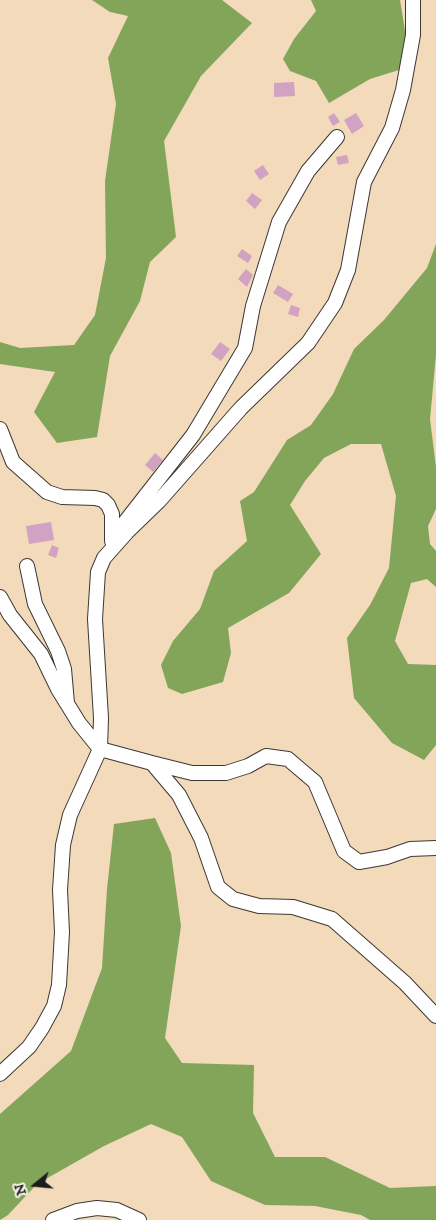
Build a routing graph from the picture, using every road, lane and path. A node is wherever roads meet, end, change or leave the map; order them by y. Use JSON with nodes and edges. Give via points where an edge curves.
{"nodes":[{"id":1,"x":414,"y":0,"type":"edge"},
{"id":2,"x":337,"y":137,"type":"dead end"},
{"id":3,"x":0,"y":429,"type":"edge"},
{"id":4,"x":112,"y":543,"type":"junction"},
{"id":5,"x":27,"y":566,"type":"dead end"},
{"id":6,"x":0,"y":597,"type":"edge"},
{"id":7,"x":67,"y":704,"type":"junction"},
{"id":8,"x":100,"y":748,"type":"junction"},
{"id":9,"x":152,"y":763,"type":"junction"},
{"id":10,"x":436,"y":848,"type":"edge"},
{"id":11,"x":436,"y":1016,"type":"edge"},
{"id":12,"x":0,"y":1074,"type":"edge"},
{"id":13,"x":53,"y":1220,"type":"edge"},
{"id":14,"x":139,"y":1220,"type":"edge"}],
"edges":[{"from":1,"to":4,"type":"street","via":[[413,35],[403,90],[392,128],[364,182],[348,270],[335,302],[308,343],[241,408],[159,501]]},
{"from":2,"to":4,"type":"street","via":[[308,171],[280,222],[254,306],[245,348],[193,436]]},
{"from":3,"to":4,"type":"street","via":[[13,462],[46,492],[62,497],[95,498],[108,505],[112,514]]},
{"from":4,"to":8,"type":"street","via":[[104,558],[96,588]]},
{"from":5,"to":7,"type":"street","via":[[35,604],[64,669]]},
{"from":6,"to":7,"type":"street","via":[[41,654]]},
{"from":7,"to":8,"type":"street"},
{"from":8,"to":9,"type":"street"},
{"from":8,"to":12,"type":"street","via":[[70,815],[63,845],[60,890],[62,962],[54,1006],[29,1047]]},
{"from":9,"to":10,"type":"street","via":[[192,773],[226,773],[266,756],[288,759],[315,782],[344,850],[359,862],[410,849]]},
{"from":9,"to":11,"type":"street","via":[[179,795],[201,838],[218,887],[233,899],[259,906],[293,907],[332,919],[405,983]]},
{"from":13,"to":14,"type":"street","via":[[97,1208],[117,1210]]}]}
